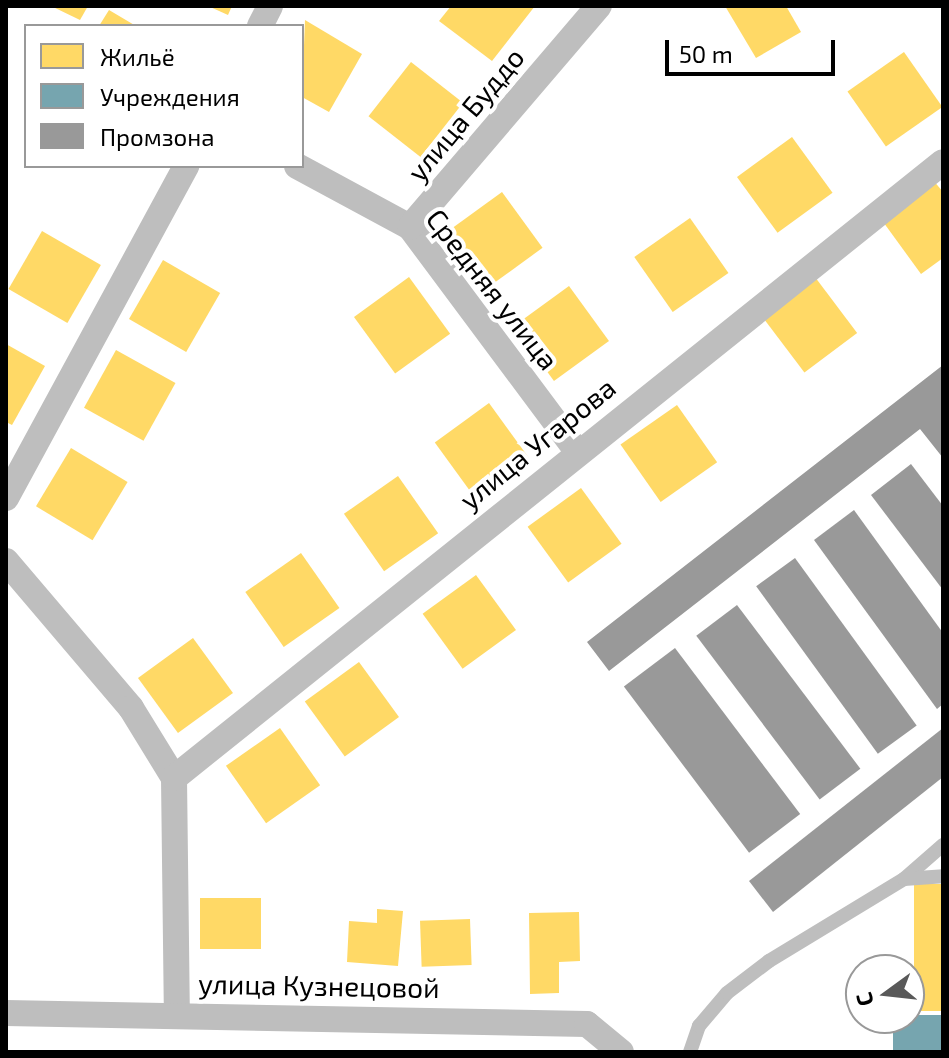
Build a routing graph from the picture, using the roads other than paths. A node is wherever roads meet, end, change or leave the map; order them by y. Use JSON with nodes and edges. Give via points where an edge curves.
{"nodes":[{"id":1,"x":270,"y":6,"type":"edge"},
{"id":2,"x":599,"y":6,"type":"edge"},
{"id":3,"x":261,"y":24,"type":"edge"},
{"id":4,"x":943,"y":162,"type":"edge"},
{"id":5,"x":185,"y":168,"type":"edge"},
{"id":6,"x":301,"y":168,"type":"edge"},
{"id":7,"x":410,"y":227,"type":"junction"},
{"id":8,"x":577,"y":451,"type":"junction"},
{"id":9,"x":6,"y":498,"type":"edge"},
{"id":10,"x":6,"y":561,"type":"edge"},
{"id":11,"x":174,"y":778,"type":"junction"},
{"id":12,"x":943,"y":845,"type":"edge"},
{"id":13,"x":943,"y":876,"type":"edge"},
{"id":14,"x":904,"y":879,"type":"junction"},
{"id":15,"x":6,"y":1013,"type":"edge"},
{"id":16,"x":177,"y":1014,"type":"junction"},
{"id":17,"x":621,"y":1052,"type":"edge"},
{"id":18,"x":690,"y":1052,"type":"edge"}],
"edges":[{"from":1,"to":3,"type":"street"},
{"from":2,"to":7,"type":"street","name":"улица Буддо"},
{"from":4,"to":8,"type":"street","name":"улица Угарова"},
{"from":5,"to":9,"type":"street"},
{"from":6,"to":7,"type":"street","name":"Средняя улица"},
{"from":7,"to":8,"type":"street","name":"Средняя улица"},
{"from":8,"to":11,"type":"street","name":"улица Угарова"},
{"from":10,"to":11,"type":"street","via":[[131,708]]},
{"from":11,"to":16,"type":"street"},
{"from":12,"to":14,"type":"lane"},
{"from":13,"to":14,"type":"lane"},
{"from":14,"to":18,"type":"lane","via":[[815,930],[727,993],[699,1026]]},
{"from":15,"to":16,"type":"street","name":"улица Кузнецовой"},
{"from":16,"to":17,"type":"street","name":"улица Кузнецовой","via":[[587,1024]]}]}
